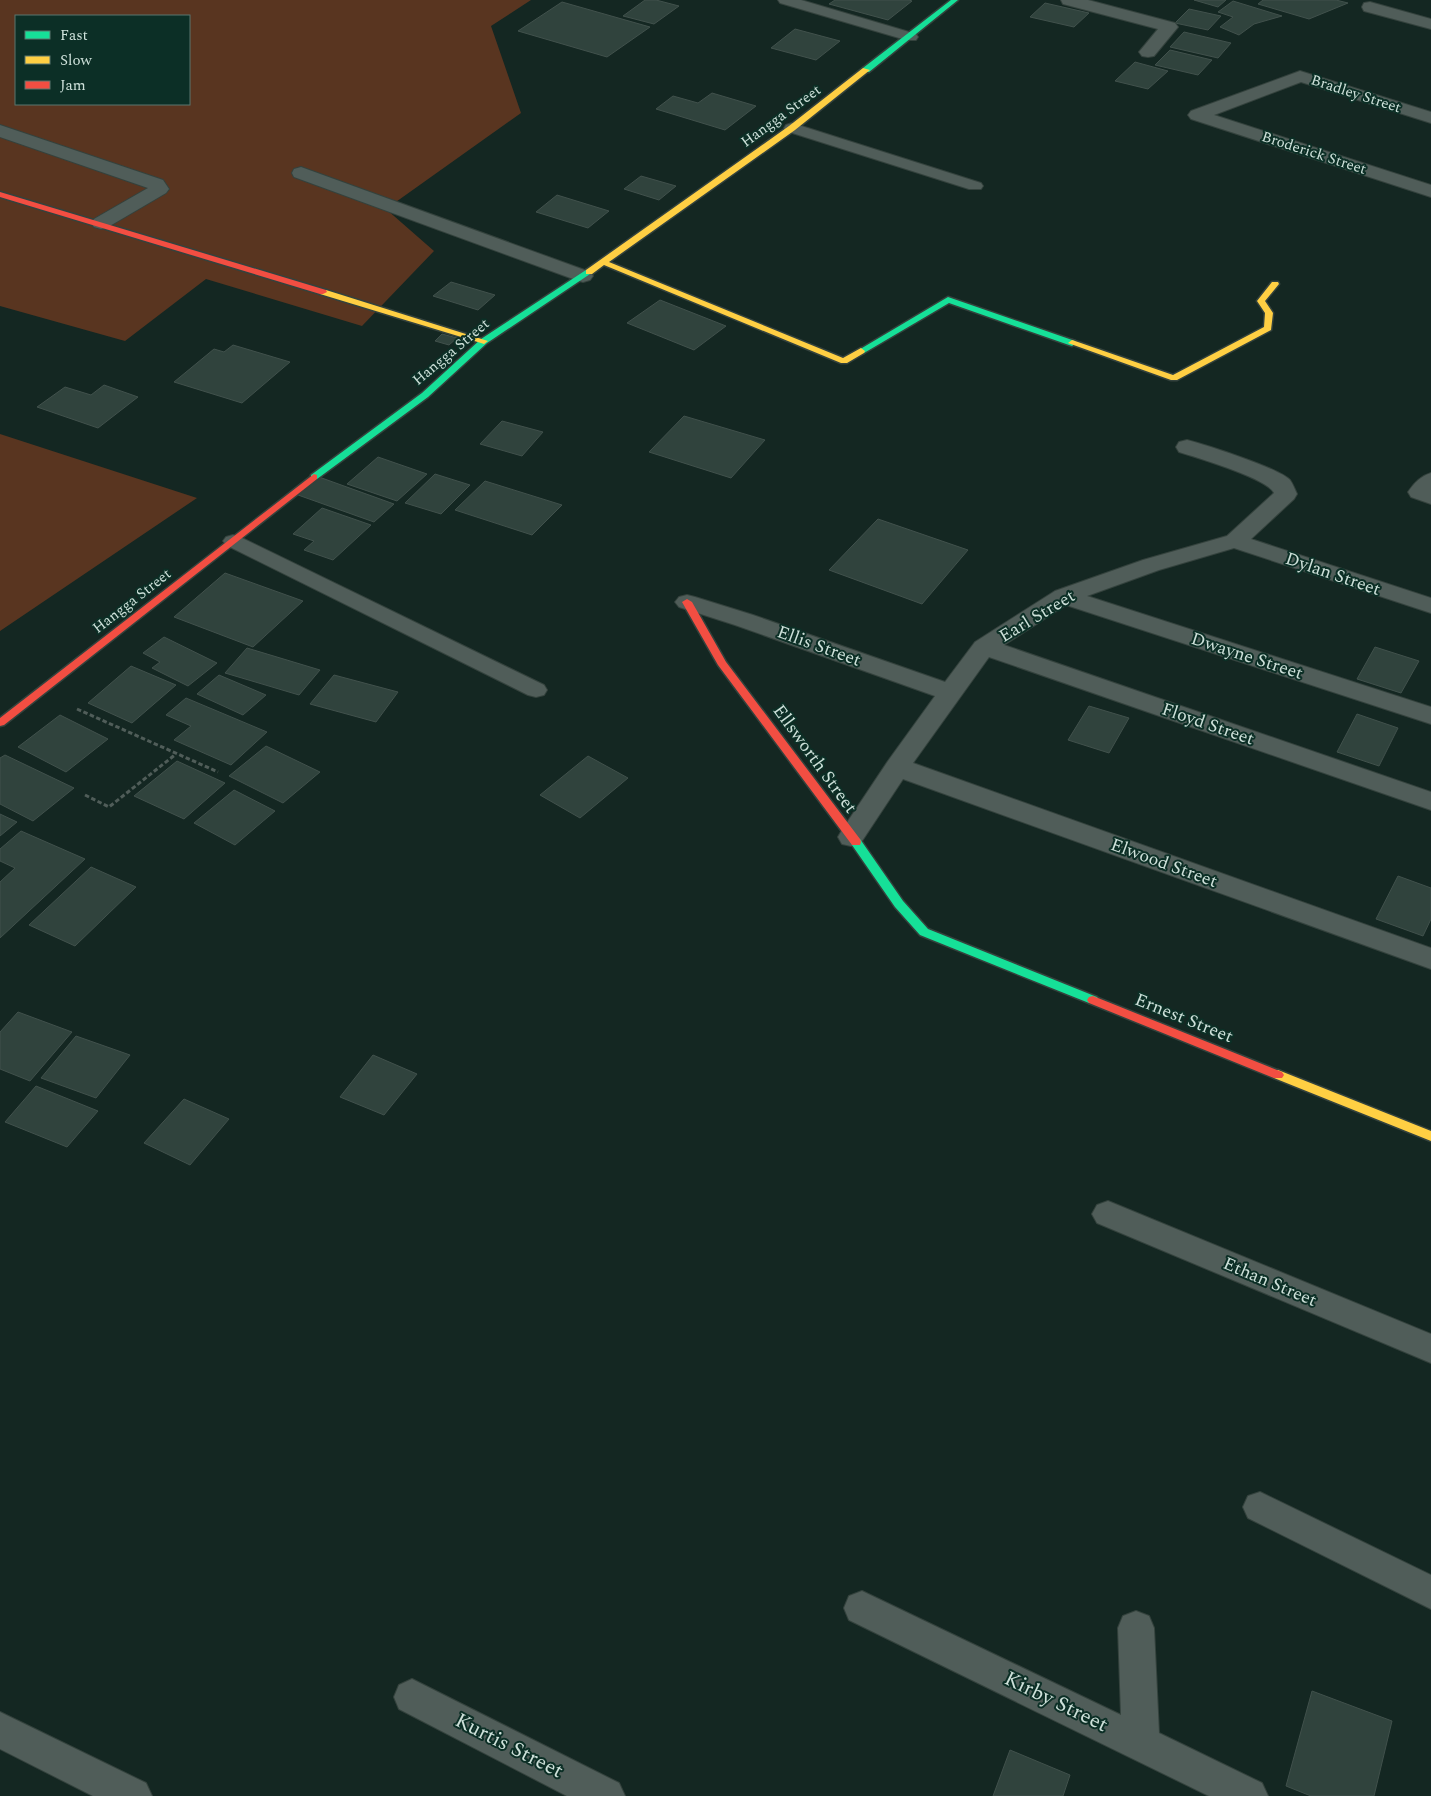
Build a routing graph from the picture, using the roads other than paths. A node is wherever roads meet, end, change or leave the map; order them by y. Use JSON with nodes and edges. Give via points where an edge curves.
{"nodes":[{"id":1,"x":785,"y":0,"type":"edge"},
{"id":2,"x":956,"y":0,"type":"edge"},
{"id":3,"x":1069,"y":0,"type":"edge"},
{"id":4,"x":1370,"y":7,"type":"dead end"},
{"id":5,"x":1431,"y":24,"type":"edge"},
{"id":6,"x":911,"y":37,"type":"junction"},
{"id":7,"x":1148,"y":52,"type":"dead end"},
{"id":8,"x":1197,"y":115,"type":"joint"},
{"id":9,"x":1431,"y":118,"type":"edge"},
{"id":10,"x":792,"y":128,"type":"junction"},
{"id":11,"x":0,"y":131,"type":"edge"},
{"id":12,"x":300,"y":173,"type":"dead end"},
{"id":13,"x":975,"y":186,"type":"dead end"},
{"id":14,"x":1431,"y":190,"type":"edge"},
{"id":15,"x":0,"y":194,"type":"edge"},
{"id":16,"x":101,"y":223,"type":"junction"},
{"id":17,"x":603,"y":262,"type":"junction"},
{"id":18,"x":583,"y":276,"type":"junction"},
{"id":19,"x":1275,"y":284,"type":"dead end"},
{"id":20,"x":484,"y":342,"type":"junction"},
{"id":21,"x":1187,"y":447,"type":"dead end"},
{"id":22,"x":233,"y":541,"type":"junction"},
{"id":23,"x":1235,"y":541,"type":"junction"},
{"id":24,"x":1062,"y":596,"type":"junction"},
{"id":25,"x":687,"y":602,"type":"joint"},
{"id":26,"x":1431,"y":606,"type":"edge"},
{"id":27,"x":984,"y":647,"type":"junction"},
{"id":28,"x":536,"y":690,"type":"dead end"},
{"id":29,"x":951,"y":693,"type":"junction"},
{"id":30,"x":1431,"y":716,"type":"edge"},
{"id":31,"x":0,"y":723,"type":"edge"},
{"id":32,"x":897,"y":767,"type":"junction"},
{"id":33,"x":1431,"y":801,"type":"edge"},
{"id":34,"x":851,"y":837,"type":"junction"},
{"id":35,"x":924,"y":932,"type":"joint"},
{"id":36,"x":1431,"y":959,"type":"edge"},
{"id":37,"x":1431,"y":1136,"type":"edge"},
{"id":38,"x":1108,"y":1214,"type":"dead end"},
{"id":39,"x":1431,"y":1349,"type":"edge"},
{"id":40,"x":1260,"y":1507,"type":"dead end"},
{"id":41,"x":1431,"y":1593,"type":"edge"},
{"id":42,"x":862,"y":1608,"type":"dead end"},
{"id":43,"x":1136,"y":1628,"type":"dead end"},
{"id":44,"x":412,"y":1697,"type":"dead end"},
{"id":45,"x":0,"y":1730,"type":"edge"},
{"id":46,"x":1141,"y":1743,"type":"junction"},
{"id":47,"x":132,"y":1796,"type":"edge"},
{"id":48,"x":606,"y":1796,"type":"edge"},
{"id":49,"x":1249,"y":1796,"type":"edge"}],
"edges":[{"from":1,"to":6,"type":"lane"},
{"from":2,"to":6,"type":"street","name":"Hangga Street"},
{"from":3,"to":7,"type":"street","via":[[1169,27]]},
{"from":4,"to":5,"type":"street"},
{"from":6,"to":10,"type":"street","name":"Hangga Street"},
{"from":8,"to":9,"type":"street","name":"Bradley Street","via":[[1300,76]]},
{"from":8,"to":14,"type":"street","name":"Broderick Street"},
{"from":10,"to":13,"type":"lane"},
{"from":10,"to":17,"type":"street","name":"Hangga Street"},
{"from":11,"to":16,"type":"street","via":[[156,184],[159,189]]},
{"from":12,"to":18,"type":"street"},
{"from":15,"to":16,"type":"street"},
{"from":16,"to":20,"type":"street"},
{"from":17,"to":18,"type":"street","name":"Hangga Street"},
{"from":17,"to":19,"type":"street","via":[[844,361],[948,300],[1174,378],[1268,328],[1269,313],[1261,301]]},
{"from":18,"to":20,"type":"street","name":"Hangga Street"},
{"from":20,"to":22,"type":"street","name":"Hangga Street","via":[[425,395]]},
{"from":21,"to":23,"type":"street","name":"Earl Street","via":[[1266,475],[1281,484],[1286,494]]},
{"from":22,"to":28,"type":"lane"},
{"from":22,"to":31,"type":"street","name":"Hangga Street"},
{"from":23,"to":24,"type":"street","name":"Earl Street","via":[[1151,565]]},
{"from":23,"to":26,"type":"street","name":"Dylan Street"},
{"from":24,"to":27,"type":"street","name":"Earl Street"},
{"from":24,"to":30,"type":"street","name":"Dwayne Street"},
{"from":25,"to":29,"type":"street","name":"Ellis Street"},
{"from":25,"to":34,"type":"street","name":"Ellsworth Street","via":[[722,663]]},
{"from":27,"to":29,"type":"street","name":"Earl Street"},
{"from":27,"to":33,"type":"street","name":"Floyd Street"},
{"from":29,"to":32,"type":"street","name":"Earl Street"},
{"from":32,"to":34,"type":"street","name":"Earl Street"},
{"from":32,"to":36,"type":"street","name":"Elwood Street"},
{"from":34,"to":35,"type":"street","name":"Ellsworth Street","via":[[899,904]]},
{"from":35,"to":37,"type":"street","name":"Ernest Street"},
{"from":38,"to":39,"type":"street","name":"Ethan Street"},
{"from":40,"to":41,"type":"street"},
{"from":42,"to":46,"type":"street","name":"Kirby Street"},
{"from":43,"to":46,"type":"street"},
{"from":44,"to":48,"type":"street","name":"Kurtis Street"},
{"from":45,"to":47,"type":"street"},
{"from":46,"to":49,"type":"street","name":"Kirby Street"}]}
